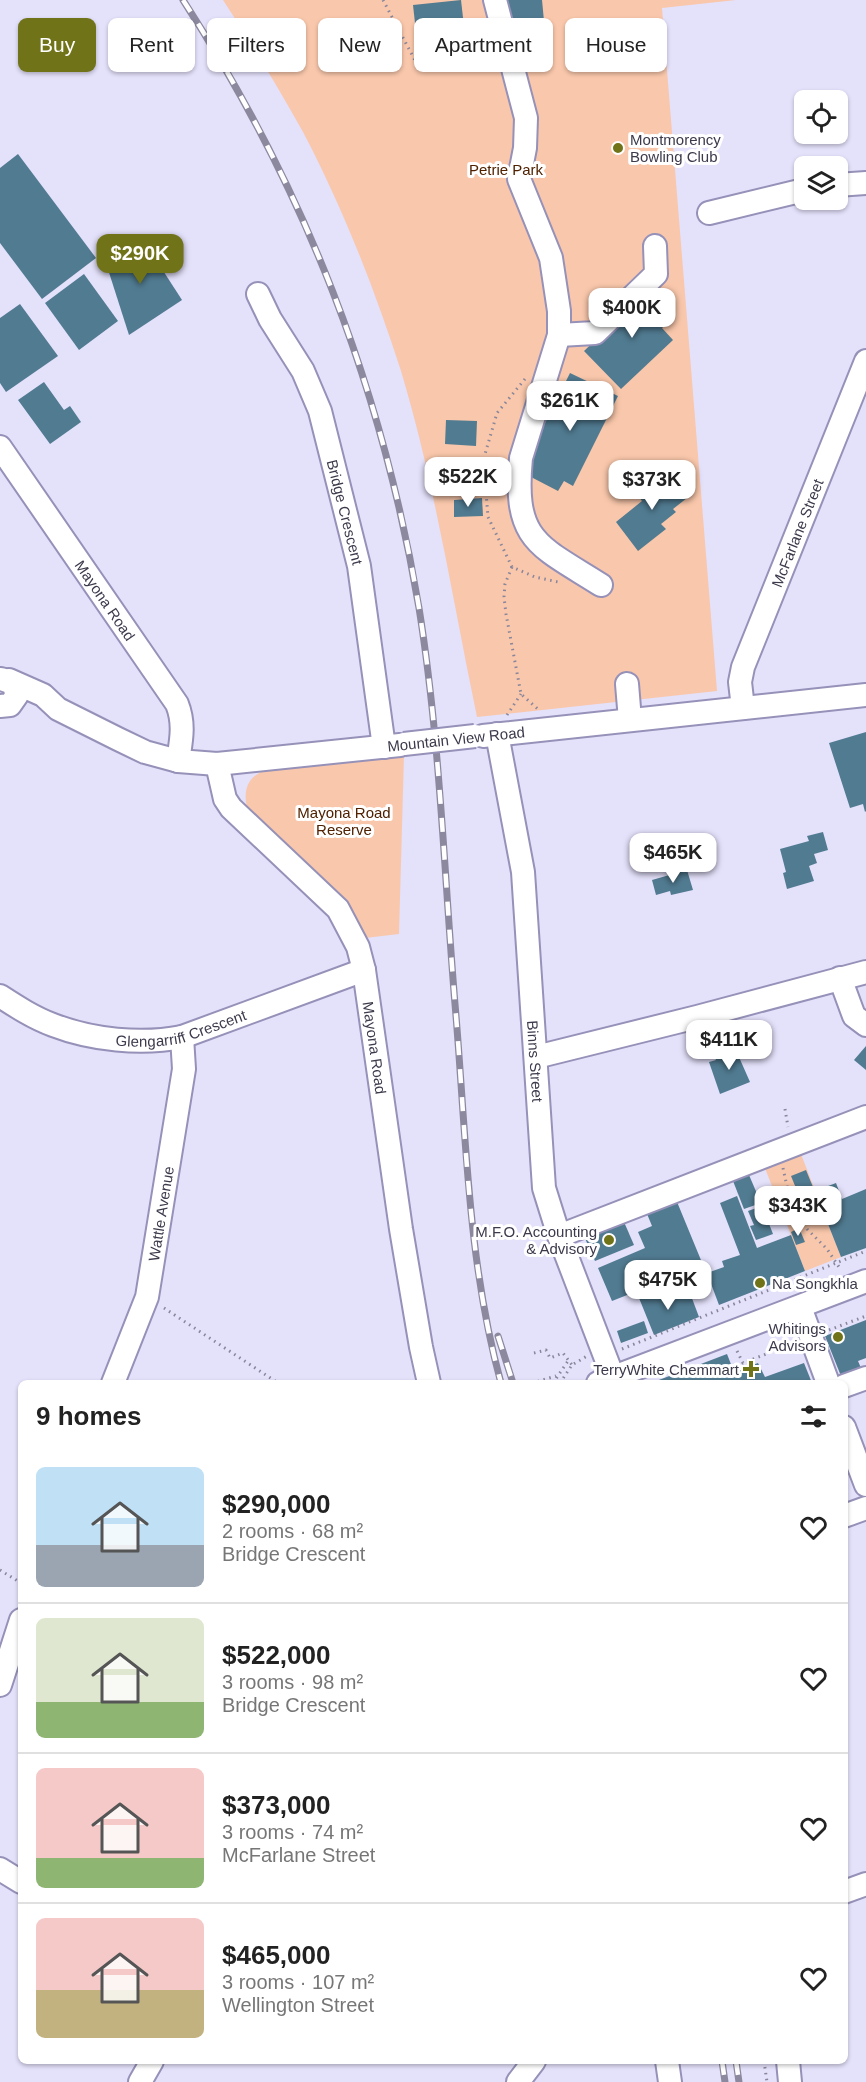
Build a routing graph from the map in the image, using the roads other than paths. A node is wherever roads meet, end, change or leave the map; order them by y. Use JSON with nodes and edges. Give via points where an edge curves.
{"nodes":[{"id":1,"x":495,"y":0,"type":"edge"},
{"id":2,"x":866,"y":183,"type":"edge"},
{"id":3,"x":848,"y":184,"type":"edge"},
{"id":4,"x":794,"y":192,"type":"edge"},
{"id":5,"x":709,"y":213,"type":"dead end"},
{"id":6,"x":655,"y":246,"type":"dead end"},
{"id":7,"x":258,"y":294,"type":"dead end"},
{"id":8,"x":559,"y":335,"type":"junction"},
{"id":9,"x":866,"y":361,"type":"edge"},
{"id":10,"x":0,"y":447,"type":"edge"},
{"id":11,"x":601,"y":585,"type":"dead end"},
{"id":12,"x":4,"y":679,"type":"edge"},
{"id":13,"x":627,"y":684,"type":"dead end"},
{"id":14,"x":866,"y":695,"type":"edge"},
{"id":15,"x":5,"y":707,"type":"edge"},
{"id":16,"x":743,"y":708,"type":"junction"},
{"id":17,"x":58,"y":709,"type":"junction"},
{"id":18,"x":630,"y":720,"type":"junction"},
{"id":19,"x":486,"y":735,"type":"junction"},
{"id":20,"x":394,"y":746,"type":"junction"},
{"id":21,"x":178,"y":761,"type":"junction"},
{"id":22,"x":217,"y":764,"type":"junction"},
{"id":23,"x":364,"y":970,"type":"junction"},
{"id":24,"x":866,"y":972,"type":"edge"},
{"id":25,"x":840,"y":978,"type":"junction"},
{"id":26,"x":0,"y":996,"type":"edge"},
{"id":27,"x":866,"y":1024,"type":"edge"},
{"id":28,"x":182,"y":1037,"type":"junction"},
{"id":29,"x":536,"y":1057,"type":"junction"},
{"id":30,"x":866,"y":1117,"type":"edge"},
{"id":31,"x":559,"y":1236,"type":"junction"},
{"id":32,"x":859,"y":1283,"type":"edge"},
{"id":33,"x":800,"y":1307,"type":"junction"},
{"id":34,"x":866,"y":1378,"type":"edge"},
{"id":35,"x":114,"y":1380,"type":"edge"},
{"id":36,"x":428,"y":1380,"type":"edge"},
{"id":37,"x":606,"y":1380,"type":"edge"},
{"id":38,"x":827,"y":1380,"type":"edge"},
{"id":39,"x":848,"y":1385,"type":"edge"},
{"id":40,"x":848,"y":1438,"type":"edge"},
{"id":41,"x":866,"y":1485,"type":"edge"},
{"id":42,"x":866,"y":1508,"type":"edge"},
{"id":43,"x":848,"y":1515,"type":"edge"},
{"id":44,"x":18,"y":1629,"type":"edge"},
{"id":45,"x":0,"y":1685,"type":"edge"},
{"id":46,"x":0,"y":1869,"type":"edge"},
{"id":47,"x":18,"y":1880,"type":"edge"},
{"id":48,"x":866,"y":1884,"type":"edge"},
{"id":49,"x":848,"y":1891,"type":"edge"},
{"id":50,"x":150,"y":2064,"type":"edge"},
{"id":51,"x":532,"y":2064,"type":"edge"},
{"id":52,"x":667,"y":2064,"type":"edge"},
{"id":53,"x":788,"y":2064,"type":"edge"},
{"id":54,"x":140,"y":2082,"type":"edge"},
{"id":55,"x":518,"y":2082,"type":"edge"},
{"id":56,"x":670,"y":2082,"type":"edge"},
{"id":57,"x":790,"y":2082,"type":"edge"}],
"edges":[{"from":1,"to":8,"type":"street","via":[[526,118],[519,179],[551,258]]},
{"from":2,"to":3,"type":"street"},
{"from":4,"to":5,"type":"street"},
{"from":6,"to":8,"type":"street","via":[[656,274],[595,333]]},
{"from":7,"to":20,"type":"street","name":"Bridge Crescent","via":[[303,371],[320,411],[359,566]]},
{"from":8,"to":11,"type":"street","via":[[521,458],[521,504],[534,540]]},
{"from":9,"to":16,"type":"street","name":"McFarlane Street","via":[[743,667]]},
{"from":10,"to":21,"type":"street","name":"Mayona Road","via":[[177,704],[183,729]]},
{"from":12,"to":15,"type":"street","via":[[16,686],[17,694]]},
{"from":12,"to":17,"type":"street","name":"Mountain View Road","via":[[43,695]]},
{"from":13,"to":18,"type":"street"},
{"from":14,"to":16,"type":"street","name":"Mountain View Road"},
{"from":15,"to":17,"type":"street","name":"Mountain View Road","via":[[28,703]]},
{"from":16,"to":18,"type":"street","name":"Mountain View Road"},
{"from":17,"to":21,"type":"street","name":"Mountain View Road","via":[[132,746]]},
{"from":18,"to":19,"type":"street","name":"Mountain View Road"},
{"from":19,"to":20,"type":"street","name":"Mountain View Road","bridge":true},
{"from":19,"to":29,"type":"street","name":"Binns Street","via":[[523,872]]},
{"from":20,"to":22,"type":"street","name":"Mountain View Road"},
{"from":21,"to":22,"type":"street","name":"Mountain View Road"},
{"from":22,"to":23,"type":"street","name":"Mayona Road","via":[[231,808],[338,909],[351,929]]},
{"from":23,"to":28,"type":"street","name":"Glengarriff Crescent"},
{"from":23,"to":36,"type":"street","name":"Mayona Road","via":[[401,1229]]},
{"from":24,"to":25,"type":"street"},
{"from":25,"to":27,"type":"street","via":[[854,1016]]},
{"from":25,"to":29,"type":"street"},
{"from":26,"to":28,"type":"street","name":"Glengarriff Crescent","via":[[27,1013],[73,1031],[131,1042]]},
{"from":28,"to":35,"type":"street","name":"Wattle Avenue","via":[[184,1069],[147,1297]]},
{"from":29,"to":31,"type":"street","name":"Binns Street","via":[[544,1188]]},
{"from":30,"to":31,"type":"street"},
{"from":31,"to":37,"type":"street","name":"Binns Street"},
{"from":32,"to":33,"type":"street"},
{"from":33,"to":37,"type":"street"},
{"from":33,"to":38,"type":"street"},
{"from":34,"to":39,"type":"street"},
{"from":40,"to":41,"type":"street"},
{"from":42,"to":43,"type":"street"},
{"from":44,"to":45,"type":"street"},
{"from":46,"to":47,"type":"street"},
{"from":48,"to":49,"type":"street"},
{"from":50,"to":54,"type":"street"},
{"from":51,"to":55,"type":"street"},
{"from":52,"to":56,"type":"street"},
{"from":53,"to":57,"type":"street"}]}
